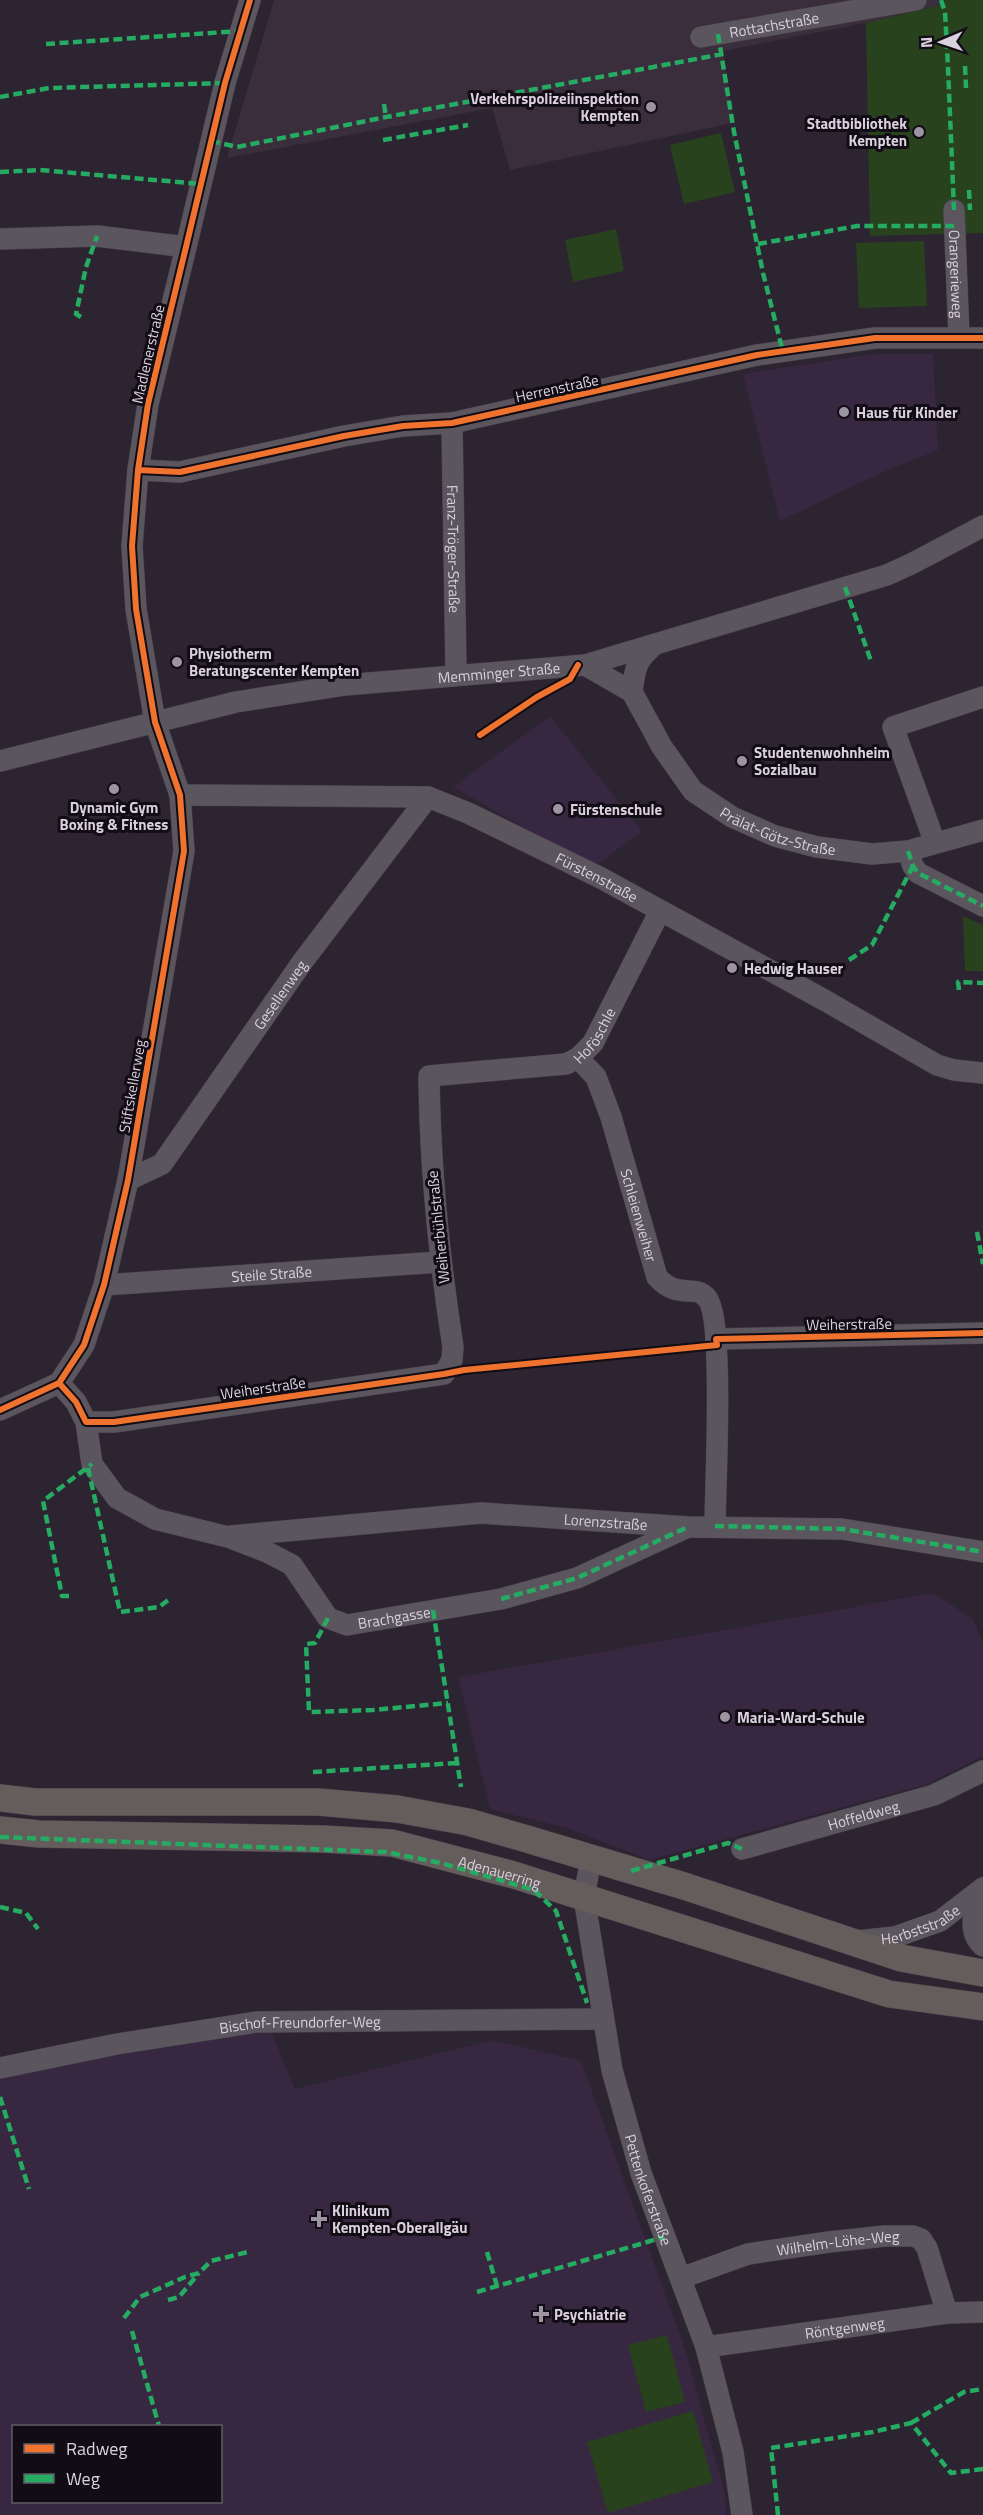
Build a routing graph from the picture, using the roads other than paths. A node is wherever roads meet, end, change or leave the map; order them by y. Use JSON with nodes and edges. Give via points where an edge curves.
{"nodes":[{"id":1,"x":250,"y":0,"type":"edge"},
{"id":2,"x":916,"y":0,"type":"edge"},
{"id":3,"x":701,"y":37,"type":"dead end"},
{"id":4,"x":954,"y":210,"type":"dead end"},
{"id":5,"x":0,"y":239,"type":"edge"},
{"id":6,"x":186,"y":247,"type":"junction"},
{"id":7,"x":959,"y":338,"type":"junction"},
{"id":8,"x":983,"y":338,"type":"edge"},
{"id":9,"x":452,"y":423,"type":"junction"},
{"id":10,"x":138,"y":470,"type":"junction"},
{"id":11,"x":983,"y":526,"type":"edge"},
{"id":12,"x":655,"y":645,"type":"junction"},
{"id":13,"x":585,"y":665,"type":"junction"},
{"id":14,"x":456,"y":674,"type":"junction"},
{"id":15,"x":632,"y":692,"type":"junction"},
{"id":16,"x":983,"y":698,"type":"edge"},
{"id":17,"x":155,"y":722,"type":"junction"},
{"id":18,"x":0,"y":761,"type":"edge"},
{"id":19,"x":180,"y":795,"type":"junction"},
{"id":20,"x":428,"y":797,"type":"junction"},
{"id":21,"x":983,"y":830,"type":"edge"},
{"id":22,"x":935,"y":843,"type":"junction"},
{"id":23,"x":908,"y":851,"type":"junction"},
{"id":24,"x":983,"y":906,"type":"edge"},
{"id":25,"x":660,"y":911,"type":"junction"},
{"id":26,"x":578,"y":1059,"type":"junction"},
{"id":27,"x":983,"y":1072,"type":"edge"},
{"id":28,"x":429,"y":1076,"type":"joint"},
{"id":29,"x":128,"y":1180,"type":"junction"},
{"id":30,"x":440,"y":1262,"type":"junction"},
{"id":31,"x":104,"y":1285,"type":"junction"},
{"id":32,"x":983,"y":1333,"type":"edge"},
{"id":33,"x":716,"y":1339,"type":"junction"},
{"id":34,"x":444,"y":1374,"type":"joint"},
{"id":35,"x":59,"y":1383,"type":"junction"},
{"id":36,"x":0,"y":1410,"type":"edge"},
{"id":37,"x":86,"y":1422,"type":"junction"},
{"id":38,"x":715,"y":1526,"type":"junction"},
{"id":39,"x":688,"y":1527,"type":"junction"},
{"id":40,"x":228,"y":1537,"type":"junction"},
{"id":41,"x":983,"y":1552,"type":"edge"},
{"id":42,"x":983,"y":1771,"type":"edge"},
{"id":43,"x":0,"y":1798,"type":"edge"},
{"id":44,"x":0,"y":1830,"type":"edge"},
{"id":45,"x":742,"y":1850,"type":"dead end"},
{"id":46,"x":591,"y":1859,"type":"junction"},
{"id":47,"x":983,"y":1888,"type":"edge"},
{"id":48,"x":584,"y":1897,"type":"junction"},
{"id":49,"x":850,"y":1942,"type":"junction"},
{"id":50,"x":983,"y":1946,"type":"edge"},
{"id":51,"x":983,"y":1973,"type":"edge"},
{"id":52,"x":983,"y":2007,"type":"edge"},
{"id":53,"x":603,"y":2019,"type":"junction"},
{"id":54,"x":0,"y":2068,"type":"edge"},
{"id":55,"x":681,"y":2278,"type":"junction"},
{"id":56,"x":983,"y":2312,"type":"edge"},
{"id":57,"x":947,"y":2313,"type":"junction"},
{"id":58,"x":706,"y":2347,"type":"junction"},
{"id":59,"x":742,"y":2508,"type":"edge"}],
"edges":[{"from":1,"to":6,"type":"street","name":"Madlenerstraße","via":[[225,83]]},
{"from":2,"to":3,"type":"street","name":"Rottachstraße"},
{"from":4,"to":7,"type":"street","name":"Orangerieweg"},
{"from":5,"to":6,"type":"street","via":[[97,236]]},
{"from":6,"to":10,"type":"street","name":"Madlenerstraße","via":[[148,404]]},
{"from":7,"to":8,"type":"street","name":"Herrenstraße"},
{"from":7,"to":9,"type":"street","name":"Herrenstraße","via":[[875,338],[758,355]]},
{"from":9,"to":10,"type":"street","name":"Herrenstraße","via":[[344,436],[180,472]]},
{"from":9,"to":14,"type":"street","name":"Franz-Tröger-Straße"},
{"from":10,"to":17,"type":"street","name":"Madlenerstraße","via":[[132,546],[136,609]]},
{"from":11,"to":12,"type":"street","name":"Memminger Straße","via":[[887,575]]},
{"from":12,"to":13,"type":"street","name":"Memminger Straße"},
{"from":12,"to":15,"type":"street","via":[[640,658]]},
{"from":13,"to":14,"type":"street","name":"Memminger Straße"},
{"from":13,"to":15,"type":"street"},
{"from":14,"to":17,"type":"street","name":"Memminger Straße","via":[[345,685],[236,702]]},
{"from":15,"to":23,"type":"street","name":"Prälat-Götz-Straße","via":[[662,747],[693,790],[732,817],[775,836],[817,848],[872,854]]},
{"from":16,"to":22,"type":"street","via":[[893,727]]},
{"from":17,"to":18,"type":"street","name":"Memminger Straße"},
{"from":17,"to":19,"type":"street","name":"Stiftskellerweg"},
{"from":19,"to":20,"type":"street","name":"Fürstenstraße"},
{"from":19,"to":29,"type":"street","name":"Stiftskellerweg","via":[[184,851]]},
{"from":20,"to":25,"type":"street","name":"Fürstenstraße","via":[[561,858]]},
{"from":20,"to":29,"type":"street","name":"Gesellenweg","via":[[303,961],[162,1164]]},
{"from":21,"to":22,"type":"street","name":"Prälat-Götz-Straße"},
{"from":22,"to":23,"type":"street","name":"Prälat-Götz-Straße"},
{"from":23,"to":24,"type":"street","via":[[918,873]]},
{"from":25,"to":26,"type":"street","name":"Hoföschle","via":[[593,1043]]},
{"from":25,"to":27,"type":"street","name":"Fürstenstraße","via":[[937,1065]]},
{"from":26,"to":28,"type":"street","name":"Hoföschle","via":[[566,1064]]},
{"from":26,"to":33,"type":"street","name":"Schleienweiher","via":[[596,1077],[611,1118],[657,1277],[676,1291],[697,1291],[706,1296],[712,1305]]},
{"from":28,"to":30,"type":"street","name":"Weiherbühlstraße","via":[[432,1178]]},
{"from":29,"to":31,"type":"street","name":"Stiftskellerweg"},
{"from":30,"to":31,"type":"street","name":"Steile Straße"},
{"from":30,"to":34,"type":"street","name":"Weiherbühlstraße","via":[[453,1347],[452,1360]]},
{"from":31,"to":35,"type":"street","name":"Stiftskellerweg","via":[[84,1345]]},
{"from":32,"to":33,"type":"street","name":"Weiherstraße"},
{"from":33,"to":38,"type":"street","name":"Schleienweiher"},
{"from":34,"to":37,"type":"street","name":"Weiherstraße","via":[[114,1422]]},
{"from":35,"to":36,"type":"street"},
{"from":35,"to":37,"type":"street","name":"Brachgasse","via":[[76,1402]]},
{"from":37,"to":40,"type":"street","name":"Brachgasse","via":[[92,1464],[117,1498],[155,1519]]},
{"from":38,"to":39,"type":"street","name":"Lorenzstraße"},
{"from":38,"to":41,"type":"street","name":"Lorenzstraße","via":[[842,1529]]},
{"from":39,"to":40,"type":"street","name":"Lorenzstraße","via":[[481,1513]]},
{"from":39,"to":40,"type":"street","name":"Brachgasse","via":[[577,1578],[501,1599],[347,1625],[328,1618],[292,1564]]},
{"from":42,"to":45,"type":"street","name":"Hoffeldweg","via":[[934,1795]]},
{"from":43,"to":46,"type":"main road","via":[[35,1802],[318,1802],[397,1809],[468,1822]]},
{"from":44,"to":48,"type":"main road","name":"Adenauerring","via":[[392,1843],[461,1859]]},
{"from":46,"to":48,"type":"street","name":"Pettenkoferstraße"},
{"from":46,"to":49,"type":"main road"},
{"from":47,"to":49,"type":"street","name":"Herbststraße","via":[[940,1921],[896,1938]]},
{"from":47,"to":50,"type":"street","name":"Herbststraße","via":[[974,1911],[973,1929]]},
{"from":48,"to":52,"type":"main road","name":"Adenauerring","via":[[889,1994]]},
{"from":48,"to":53,"type":"street","name":"Pettenkoferstraße"},
{"from":49,"to":51,"type":"main road","via":[[901,1958]]},
{"from":53,"to":54,"type":"street","name":"Bischof-Freundorfer-Weg","via":[[256,2022]]},
{"from":53,"to":55,"type":"street","name":"Pettenkoferstraße","via":[[634,2151]]},
{"from":55,"to":57,"type":"street","name":"Wilhelm-Löhe-Weg","via":[[748,2254],[913,2236],[927,2248]]},
{"from":55,"to":58,"type":"street","name":"Pettenkoferstraße"},
{"from":56,"to":57,"type":"street","name":"Röntgenweg"},
{"from":57,"to":58,"type":"street","name":"Röntgenweg"},
{"from":58,"to":59,"type":"street","name":"Pettenkoferstraße","via":[[733,2452]]}]}
